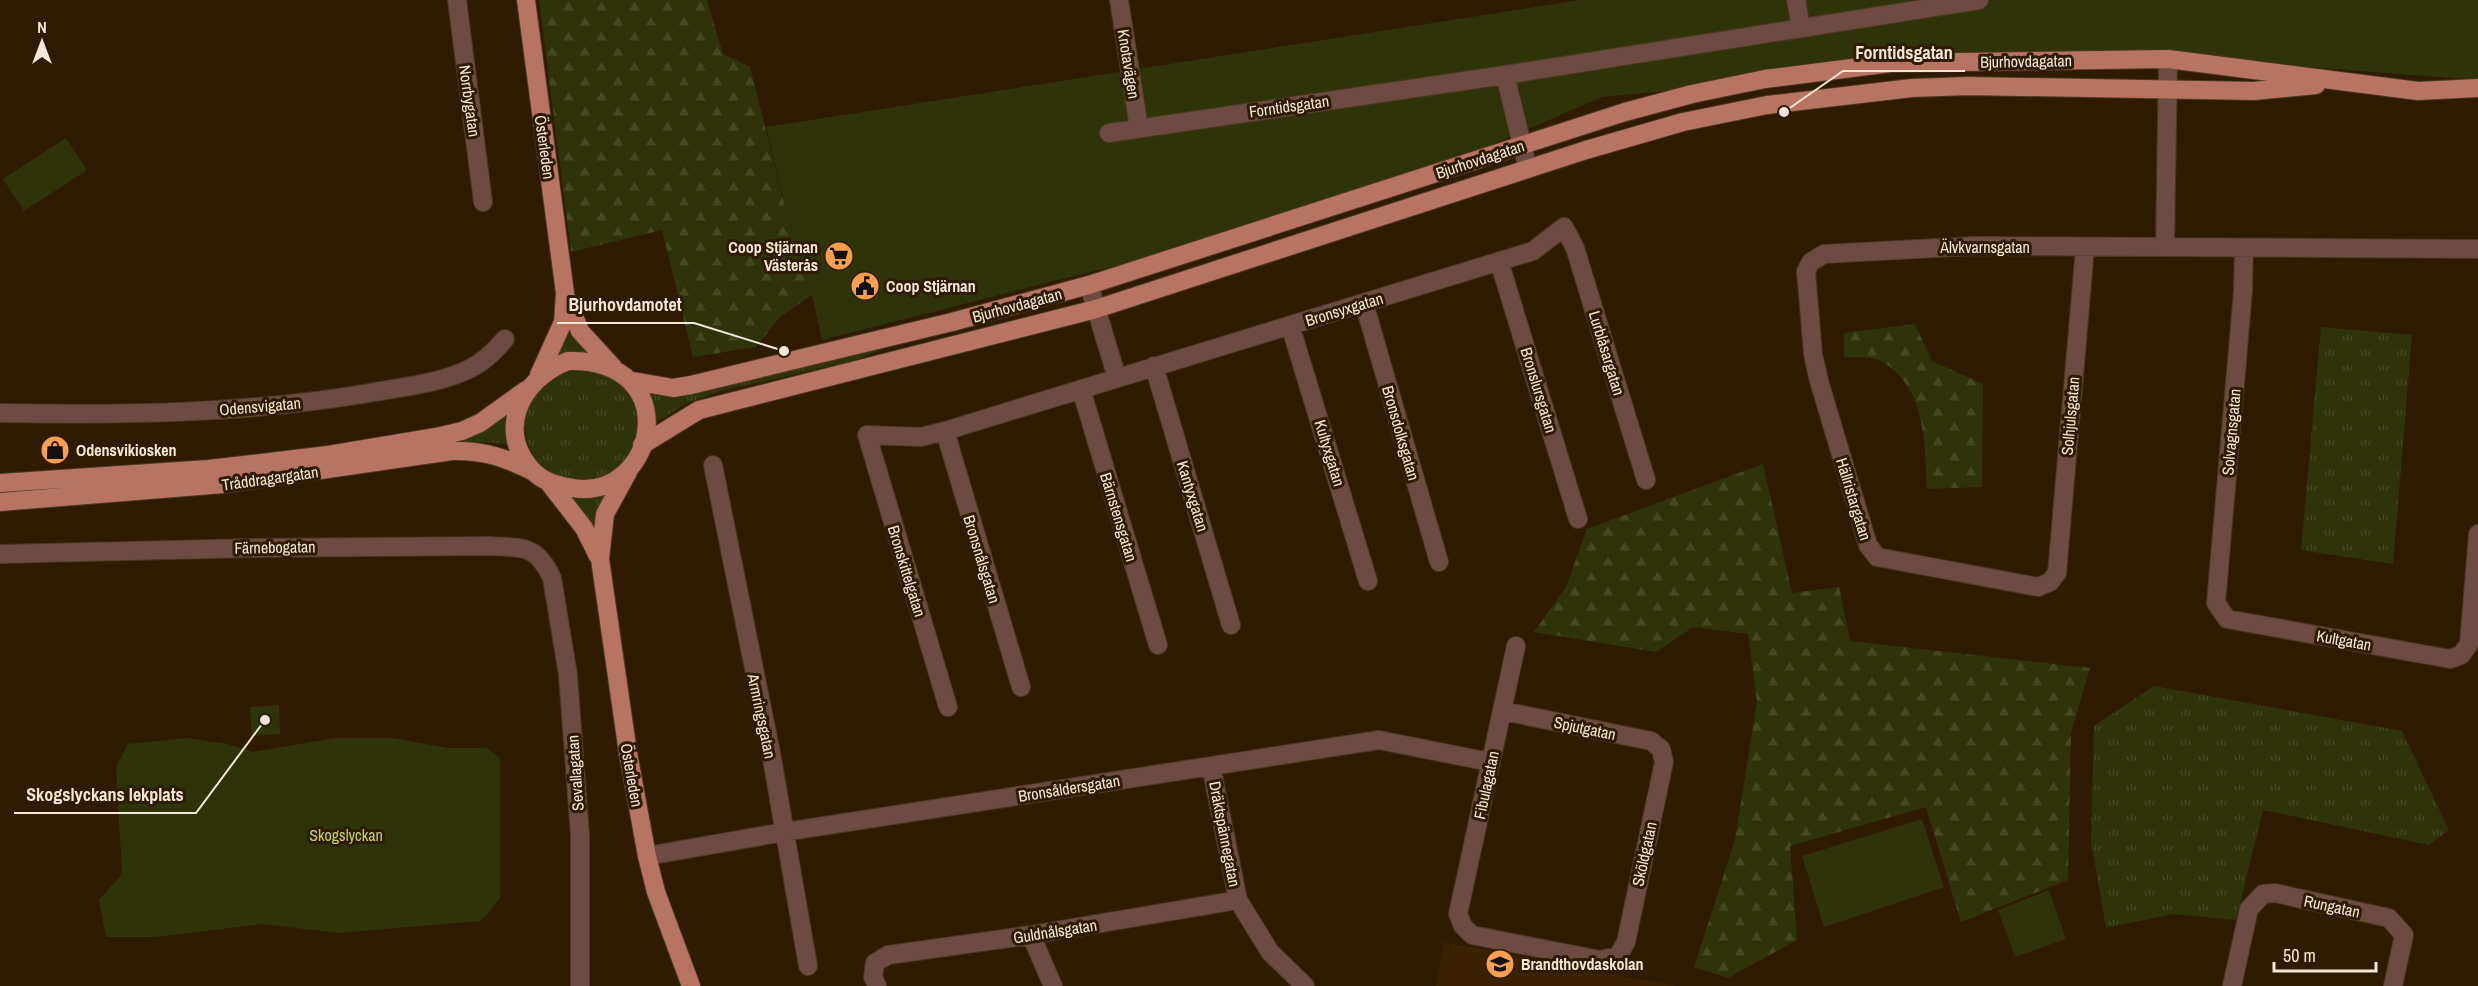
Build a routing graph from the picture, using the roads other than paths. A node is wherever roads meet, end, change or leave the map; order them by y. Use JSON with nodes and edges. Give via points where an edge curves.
{"nodes":[{"id":1,"x":457,"y":0,"type":"edge"},
{"id":2,"x":526,"y":0,"type":"edge"},
{"id":3,"x":1119,"y":0,"type":"edge"},
{"id":4,"x":1796,"y":0,"type":"edge"},
{"id":5,"x":1979,"y":0,"type":"edge"},
{"id":6,"x":1801,"y":27,"type":"junction"},
{"id":7,"x":2168,"y":58,"type":"junction"},
{"id":8,"x":1505,"y":75,"type":"junction"},
{"id":9,"x":2347,"y":82,"type":"junction"},
{"id":10,"x":2478,"y":88,"type":"edge"},
{"id":11,"x":2166,"y":89,"type":"junction"},
{"id":12,"x":1139,"y":128,"type":"junction"},
{"id":13,"x":1108,"y":133,"type":"dead end"},
{"id":14,"x":1523,"y":144,"type":"junction"},
{"id":15,"x":1528,"y":169,"type":"junction"},
{"id":16,"x":483,"y":202,"type":"dead end"},
{"id":17,"x":1564,"y":227,"type":"joint"},
{"id":18,"x":2165,"y":247,"type":"junction"},
{"id":19,"x":2085,"y":248,"type":"junction"},
{"id":20,"x":2244,"y":248,"type":"junction"},
{"id":21,"x":2478,"y":249,"type":"edge"},
{"id":22,"x":1499,"y":261,"type":"junction"},
{"id":23,"x":1809,"y":266,"type":"joint"},
{"id":24,"x":1089,"y":285,"type":"junction"},
{"id":25,"x":565,"y":293,"type":"junction"},
{"id":26,"x":1364,"y":303,"type":"junction"},
{"id":27,"x":1096,"y":309,"type":"junction"},
{"id":28,"x":952,"y":322,"type":"junction"},
{"id":29,"x":1290,"y":325,"type":"junction"},
{"id":30,"x":506,"y":339,"type":"dead end"},
{"id":31,"x":957,"y":346,"type":"junction"},
{"id":32,"x":1154,"y":366,"type":"junction"},
{"id":33,"x":616,"y":370,"type":"junction"},
{"id":34,"x":1117,"y":378,"type":"junction"},
{"id":35,"x":633,"y":381,"type":"junction"},
{"id":36,"x":532,"y":383,"type":"junction"},
{"id":37,"x":1081,"y":389,"type":"junction"},
{"id":38,"x":0,"y":412,"type":"edge"},
{"id":39,"x":945,"y":430,"type":"junction"},
{"id":40,"x":867,"y":435,"type":"joint"},
{"id":41,"x":642,"y":445,"type":"junction"},
{"id":42,"x":712,"y":465,"type":"dead end"},
{"id":43,"x":534,"y":472,"type":"junction"},
{"id":44,"x":628,"y":472,"type":"junction"},
{"id":45,"x":1646,"y":480,"type":"dead end"},
{"id":46,"x":0,"y":483,"type":"edge"},
{"id":47,"x":549,"y":483,"type":"junction"},
{"id":48,"x":0,"y":502,"type":"edge"},
{"id":49,"x":1578,"y":519,"type":"dead end"},
{"id":50,"x":2478,"y":534,"type":"edge"},
{"id":51,"x":0,"y":554,"type":"edge"},
{"id":52,"x":600,"y":559,"type":"junction"},
{"id":53,"x":1439,"y":562,"type":"dead end"},
{"id":54,"x":545,"y":563,"type":"joint"},
{"id":55,"x":1368,"y":581,"type":"dead end"},
{"id":56,"x":2050,"y":582,"type":"joint"},
{"id":57,"x":2223,"y":613,"type":"joint"},
{"id":58,"x":1231,"y":625,"type":"dead end"},
{"id":59,"x":1158,"y":645,"type":"dead end"},
{"id":60,"x":1516,"y":646,"type":"dead end"},
{"id":61,"x":1021,"y":687,"type":"dead end"},
{"id":62,"x":948,"y":708,"type":"dead end"},
{"id":63,"x":1503,"y":711,"type":"junction"},
{"id":64,"x":1662,"y":753,"type":"joint"},
{"id":65,"x":1490,"y":762,"type":"junction"},
{"id":66,"x":1212,"y":766,"type":"junction"},
{"id":67,"x":784,"y":832,"type":"junction"},
{"id":68,"x":648,"y":856,"type":"junction"},
{"id":69,"x":1238,"y":900,"type":"junction"},
{"id":70,"x":1462,"y":924,"type":"joint"},
{"id":71,"x":1031,"y":935,"type":"junction"},
{"id":72,"x":808,"y":966,"type":"dead end"},
{"id":73,"x":580,"y":986,"type":"edge"},
{"id":74,"x":691,"y":986,"type":"edge"},
{"id":75,"x":877,"y":986,"type":"edge"},
{"id":76,"x":1053,"y":986,"type":"edge"},
{"id":77,"x":1305,"y":986,"type":"edge"},
{"id":78,"x":2232,"y":986,"type":"edge"},
{"id":79,"x":2393,"y":986,"type":"edge"}],
"edges":[{"from":1,"to":16,"type":"street","name":"Norrbygatan"},
{"from":2,"to":25,"type":"main road","name":"Österleden"},
{"from":3,"to":12,"type":"street","name":"Knotavägen"},
{"from":4,"to":6,"type":"street"},
{"from":5,"to":6,"type":"street","name":"Forntidsgatan"},
{"from":6,"to":8,"type":"street","name":"Forntidsgatan"},
{"from":7,"to":9,"type":"main road","name":"Bjurhovdagatan"},
{"from":7,"to":11,"type":"street"},
{"from":7,"to":14,"type":"main road","name":"Bjurhovdagatan","via":[[1891,63],[1839,69],[1692,94]]},
{"from":8,"to":12,"type":"street","name":"Forntidsgatan"},
{"from":8,"to":14,"type":"street"},
{"from":9,"to":10,"type":"main road","name":"Bjurhovdagatan","via":[[2418,91]]},
{"from":9,"to":11,"type":"main road","name":"Bjurhovdagatan","via":[[2254,91]]},
{"from":11,"to":15,"type":"main road","name":"Bjurhovdagatan","via":[[1968,86],[1875,90],[1802,99],[1683,122]]},
{"from":11,"to":18,"type":"street"},
{"from":12,"to":13,"type":"street","name":"Forntidsgatan"},
{"from":14,"to":15,"type":"street"},
{"from":14,"to":24,"type":"main road","name":"Bjurhovdagatan"},
{"from":15,"to":27,"type":"main road","name":"Bjurhovdagatan"},
{"from":17,"to":22,"type":"street","name":"Bronsyxgatan","via":[[1533,251]]},
{"from":17,"to":45,"type":"street","name":"Lurblåsargatan","via":[[1575,248]]},
{"from":18,"to":19,"type":"street","name":"Älvkvarnsgatan"},
{"from":18,"to":20,"type":"street","name":"Älvkvarnsgatan"},
{"from":19,"to":23,"type":"street","name":"Älvkvarnsgatan","via":[[1876,249],[1824,254]]},
{"from":19,"to":56,"type":"street","name":"Solhjulsgatan","via":[[2057,573]]},
{"from":20,"to":21,"type":"street","name":"Älvkvarnsgatan"},
{"from":20,"to":57,"type":"street","name":"Solvagnsgatan","via":[[2244,291],[2216,603]]},
{"from":22,"to":26,"type":"street","name":"Bronsyxgatan"},
{"from":22,"to":49,"type":"street","name":"Bronslursgatan"},
{"from":23,"to":56,"type":"street","name":"Hällristargatan","via":[[1806,271],[1813,354],[1871,552],[1877,557],[2038,587]]},
{"from":24,"to":27,"type":"street"},
{"from":24,"to":28,"type":"main road","name":"Bjurhovdagatan"},
{"from":25,"to":33,"type":"main road","name":"Österleden","via":[[580,331]]},
{"from":25,"to":36,"type":"main road","name":"Österleden","via":[[563,322]]},
{"from":26,"to":29,"type":"street","name":"Bronsyxgatan"},
{"from":26,"to":53,"type":"street","name":"Bronsdolksgatan"},
{"from":27,"to":31,"type":"main road","name":"Bjurhovdagatan"},
{"from":27,"to":34,"type":"street"},
{"from":28,"to":31,"type":"main road"},
{"from":28,"to":35,"type":"main road","name":"Bjurhovdagatan","via":[[691,385],[673,388]]},
{"from":29,"to":32,"type":"street","name":"Bronsyxgatan"},
{"from":29,"to":55,"type":"street","name":"Kultyxgatan"},
{"from":30,"to":38,"type":"street","name":"Odensvigatan","via":[[490,356],[439,380],[337,398],[192,412]]},
{"from":31,"to":41,"type":"main road","name":"Bjurhovdagatan","via":[[699,410]]},
{"from":32,"to":34,"type":"street","name":"Bronsyxgatan"},
{"from":32,"to":58,"type":"street","name":"Kantyxgatan"},
{"from":33,"to":35,"type":"main road"},
{"from":33,"to":36,"type":"main road","via":[[601,363],[567,361]]},
{"from":34,"to":37,"type":"street","name":"Bronsyxgatan"},
{"from":35,"to":41,"type":"main road","via":[[647,417]]},
{"from":36,"to":43,"type":"main road","via":[[517,413],[516,439]]},
{"from":36,"to":46,"type":"main road","name":"Tråddragargatan","via":[[480,423],[436,437],[209,469]]},
{"from":37,"to":39,"type":"street","name":"Bronsyxgatan"},
{"from":37,"to":59,"type":"street","name":"Bärnstensgatan"},
{"from":39,"to":40,"type":"street","name":"Bronsyxgatan","via":[[921,437]]},
{"from":39,"to":61,"type":"street","name":"Bronsnålsgatan"},
{"from":40,"to":62,"type":"street","name":"Bronskittelgatan"},
{"from":41,"to":44,"type":"main road"},
{"from":42,"to":67,"type":"street","name":"Armringsgatan"},
{"from":43,"to":47,"type":"main road"},
{"from":43,"to":48,"type":"main road","name":"Tråddragargatan","via":[[504,457],[476,450],[452,451],[224,484]]},
{"from":44,"to":47,"type":"main road","via":[[598,487],[581,489]]},
{"from":44,"to":52,"type":"main road","name":"Österleden","via":[[605,514]]},
{"from":47,"to":52,"type":"main road","name":"Österleden","via":[[584,528]]},
{"from":50,"to":57,"type":"street","name":"Kultgatan","via":[[2469,644],[2462,655],[2450,659],[2228,619]]},
{"from":51,"to":54,"type":"street","name":"Färnebogatan","via":[[489,546],[524,548]]},
{"from":52,"to":68,"type":"main road","name":"Österleden","via":[[628,753]]},
{"from":54,"to":73,"type":"street","name":"Sevallagatan","via":[[552,578],[570,698],[580,835]]},
{"from":60,"to":63,"type":"street","name":"Fibulagatan"},
{"from":63,"to":64,"type":"street","name":"Spjutgatan","via":[[1651,741]]},
{"from":63,"to":65,"type":"street","name":"Fibulagatan"},
{"from":64,"to":70,"type":"street","name":"Sköldgatan","via":[[1664,762],[1626,942],[1619,954],[1600,960],[1472,935]]},
{"from":65,"to":66,"type":"street","name":"Bronsåldersgatan","via":[[1379,740]]},
{"from":65,"to":70,"type":"street","name":"Fibulagatan","via":[[1458,914]]},
{"from":66,"to":67,"type":"street","name":"Bronsåldersgatan"},
{"from":66,"to":69,"type":"street","name":"Dräktspännegatan"},
{"from":67,"to":68,"type":"street","name":"Bronsåldersgatan"},
{"from":67,"to":72,"type":"street","name":"Armringsgatan"},
{"from":68,"to":74,"type":"main road","name":"Österleden","via":[[656,892]]},
{"from":69,"to":71,"type":"street","name":"Guldnålsgatan"},
{"from":69,"to":77,"type":"street","name":"Dräktspännegatan","via":[[1270,952]]},
{"from":71,"to":75,"type":"street","name":"Guldnålsgatan","via":[[888,955],[875,965],[873,977]]},
{"from":71,"to":76,"type":"street"},
{"from":78,"to":79,"type":"street","name":"Rungatan","via":[[2249,909],[2255,899],[2275,893],[2389,918],[2404,935]]}]}
